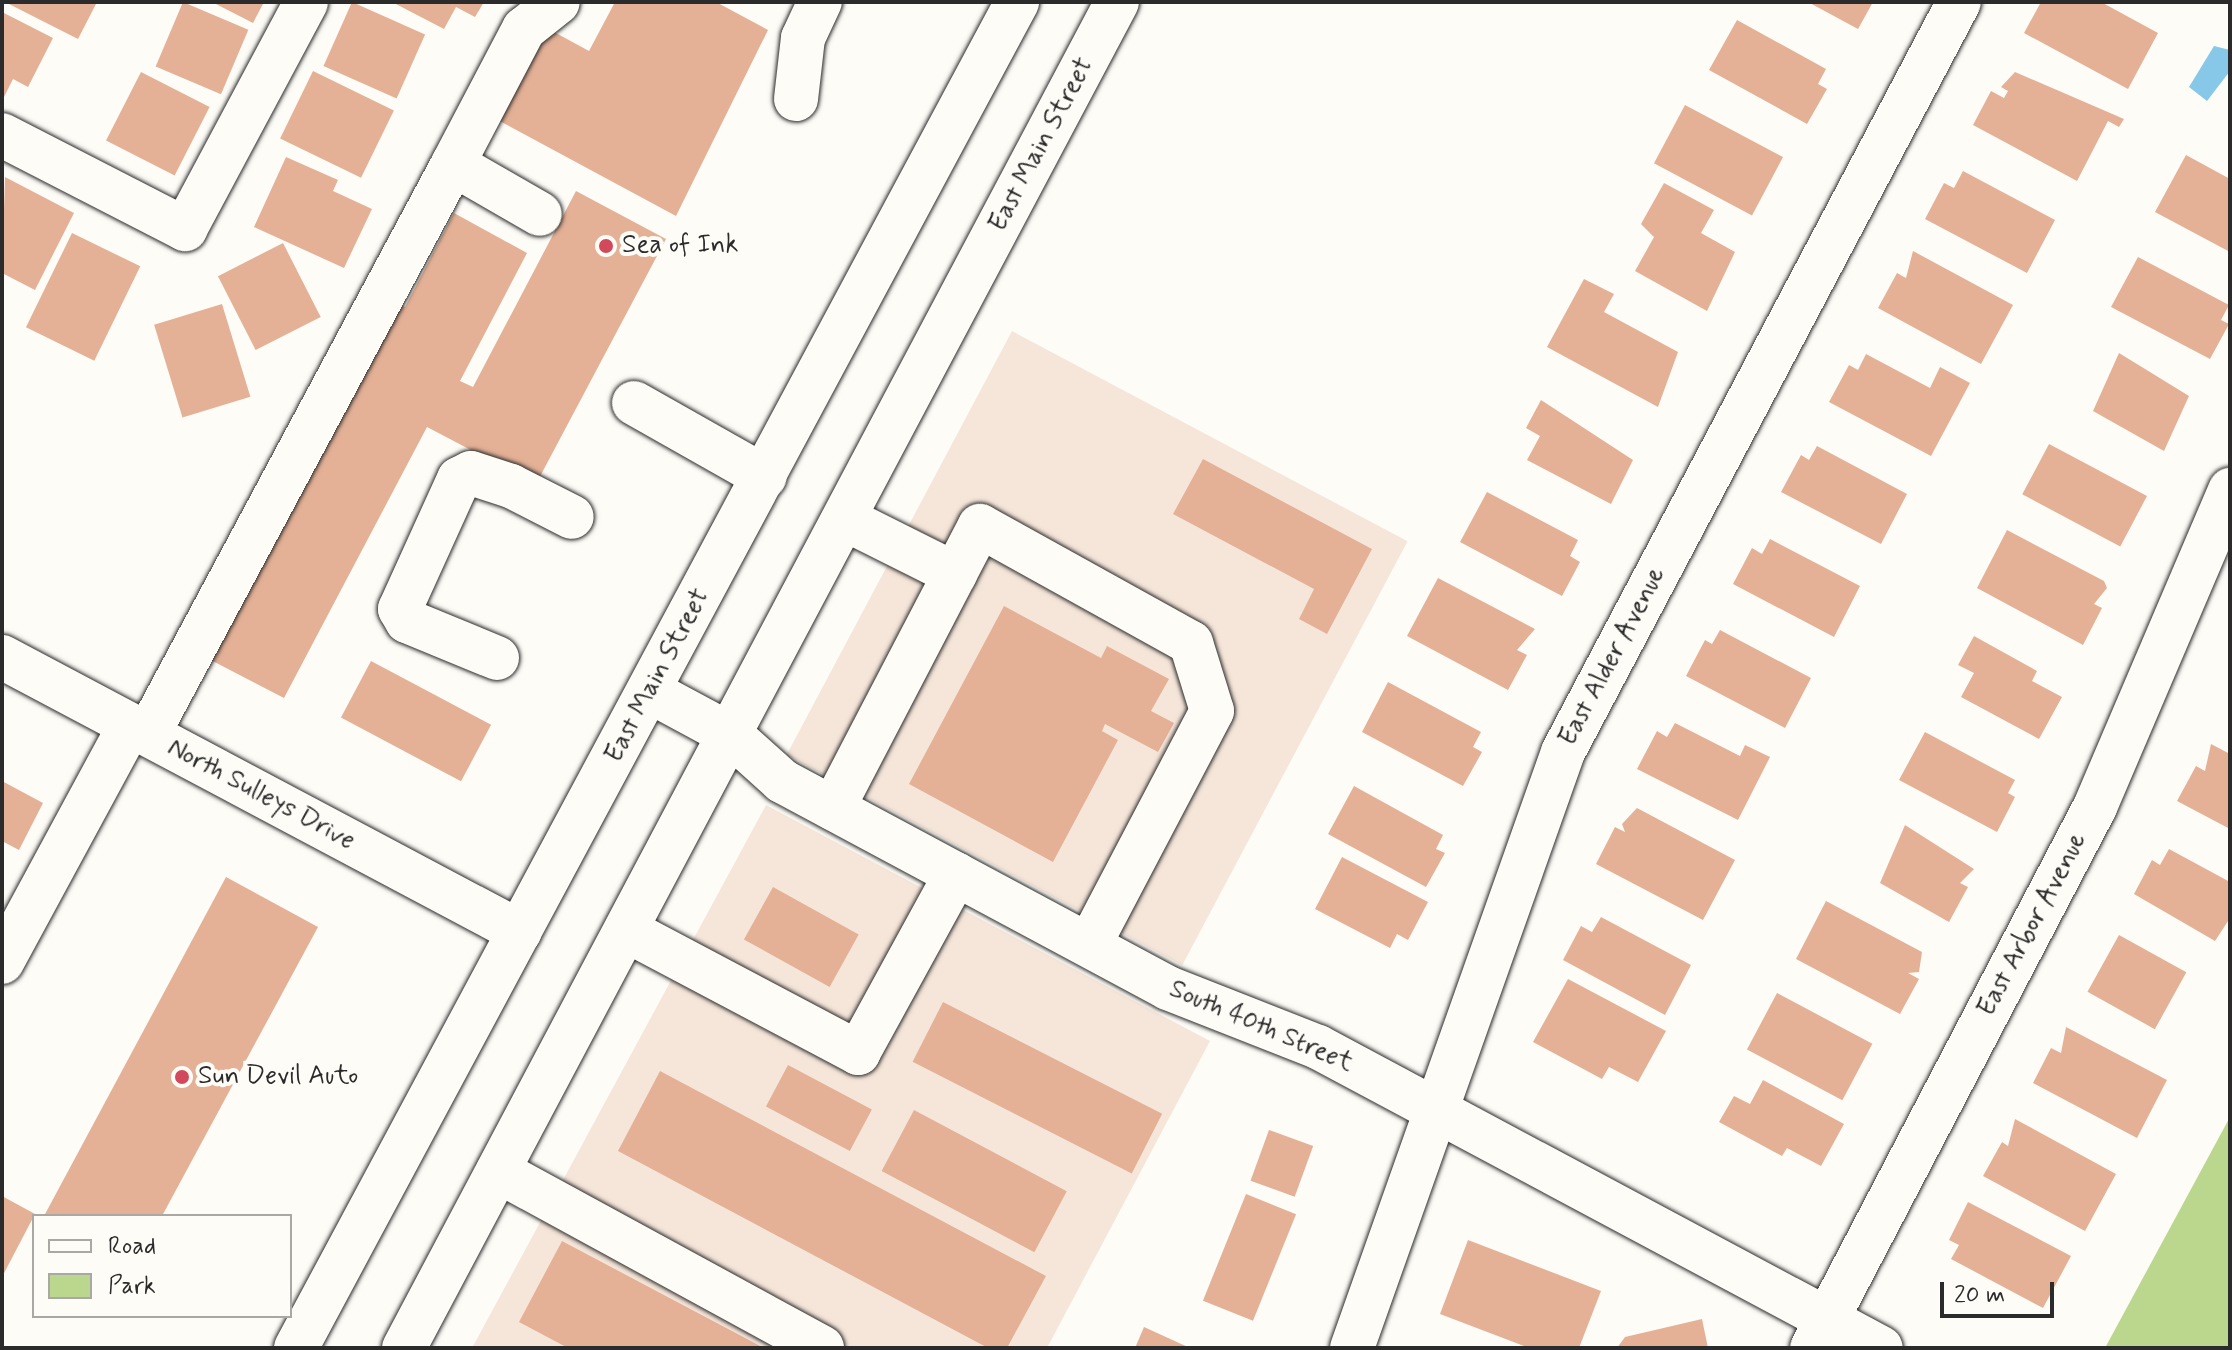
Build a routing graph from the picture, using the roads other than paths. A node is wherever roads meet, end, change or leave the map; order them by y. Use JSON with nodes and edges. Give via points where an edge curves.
{"nodes":[{"id":1,"x":306,"y":2,"type":"edge"},
{"id":2,"x":558,"y":2,"type":"edge"},
{"id":3,"x":820,"y":2,"type":"edge"},
{"id":4,"x":1017,"y":2,"type":"edge"},
{"id":5,"x":1117,"y":2,"type":"edge"},
{"id":6,"x":1959,"y":2,"type":"edge"},
{"id":7,"x":796,"y":99,"type":"dead end"},
{"id":8,"x":2,"y":135,"type":"edge"},
{"id":9,"x":453,"y":164,"type":"junction"},
{"id":10,"x":540,"y":214,"type":"dead end"},
{"id":11,"x":634,"y":403,"type":"dead end"},
{"id":12,"x":765,"y":477,"type":"junction"},
{"id":13,"x":2230,"y":490,"type":"edge"},
{"id":14,"x":572,"y":517,"type":"dead end"},
{"id":15,"x":845,"y":519,"type":"junction"},
{"id":16,"x":955,"y":574,"type":"junction"},
{"id":17,"x":2,"y":657,"type":"edge"},
{"id":18,"x":497,"y":658,"type":"dead end"},
{"id":19,"x":651,"y":692,"type":"junction"},
{"id":20,"x":139,"y":730,"type":"junction"},
{"id":21,"x":731,"y":735,"type":"junction"},
{"id":22,"x":833,"y":808,"type":"junction"},
{"id":23,"x":956,"y":874,"type":"junction"},
{"id":24,"x":626,"y":930,"type":"junction"},
{"id":25,"x":520,"y":932,"type":"junction"},
{"id":26,"x":1089,"y":945,"type":"junction"},
{"id":27,"x":5,"y":949,"type":"edge"},
{"id":28,"x":1439,"y":1112,"type":"junction"},
{"id":29,"x":498,"y":1171,"type":"junction"},
{"id":30,"x":1818,"y":1333,"type":"edge"},
{"id":31,"x":296,"y":1348,"type":"edge"},
{"id":32,"x":404,"y":1348,"type":"edge"},
{"id":33,"x":822,"y":1348,"type":"edge"},
{"id":34,"x":1352,"y":1348,"type":"edge"},
{"id":35,"x":1881,"y":1348,"type":"edge"}],
"edges":[{"from":1,"to":8,"type":"street","via":[[185,229]]},
{"from":2,"to":9,"type":"street","via":[[524,29]]},
{"from":3,"to":7,"type":"street","via":[[803,38]]},
{"from":4,"to":12,"type":"street","name":"East Main Street"},
{"from":5,"to":15,"type":"street","name":"East Main Street"},
{"from":6,"to":28,"type":"street","name":"East Alder Avenue","via":[[1563,752]]},
{"from":9,"to":10,"type":"street"},
{"from":9,"to":20,"type":"street"},
{"from":11,"to":12,"type":"street"},
{"from":12,"to":19,"type":"street","name":"East Main Street"},
{"from":13,"to":30,"type":"street","name":"East Arbor Avenue","via":[[2095,807]]},
{"from":14,"to":18,"type":"street","via":[[511,486],[471,473],[459,479],[400,609],[407,621]]},
{"from":15,"to":16,"type":"street"},
{"from":15,"to":21,"type":"street","name":"East Main Street"},
{"from":16,"to":22,"type":"street"},
{"from":16,"to":26,"type":"street","via":[[980,526],[1191,643],[1212,711]]},
{"from":17,"to":20,"type":"street","name":"North Sulleys Drive"},
{"from":19,"to":21,"type":"street","name":"South 40th Street"},
{"from":19,"to":25,"type":"street","name":"East Main Street"},
{"from":20,"to":25,"type":"street","name":"North Sulleys Drive"},
{"from":20,"to":27,"type":"street"},
{"from":21,"to":22,"type":"street","name":"South 40th Street","via":[[782,781]]},
{"from":21,"to":24,"type":"street","name":"East Main Street"},
{"from":22,"to":23,"type":"street","name":"South 40th Street"},
{"from":23,"to":24,"type":"street","via":[[858,1053]]},
{"from":23,"to":26,"type":"street","name":"South 40th Street"},
{"from":24,"to":29,"type":"street","name":"East Main Street"},
{"from":25,"to":31,"type":"street","name":"East Main Street"},
{"from":26,"to":28,"type":"street","name":"South 40th Street","via":[[1168,988],[1318,1047]]},
{"from":28,"to":30,"type":"street","name":"South 40th Street"},
{"from":28,"to":34,"type":"street","name":"East Alder Avenue"},
{"from":29,"to":32,"type":"street","name":"East Main Street"},
{"from":29,"to":33,"type":"street"},
{"from":30,"to":35,"type":"street","name":"South 40th Street"}]}
